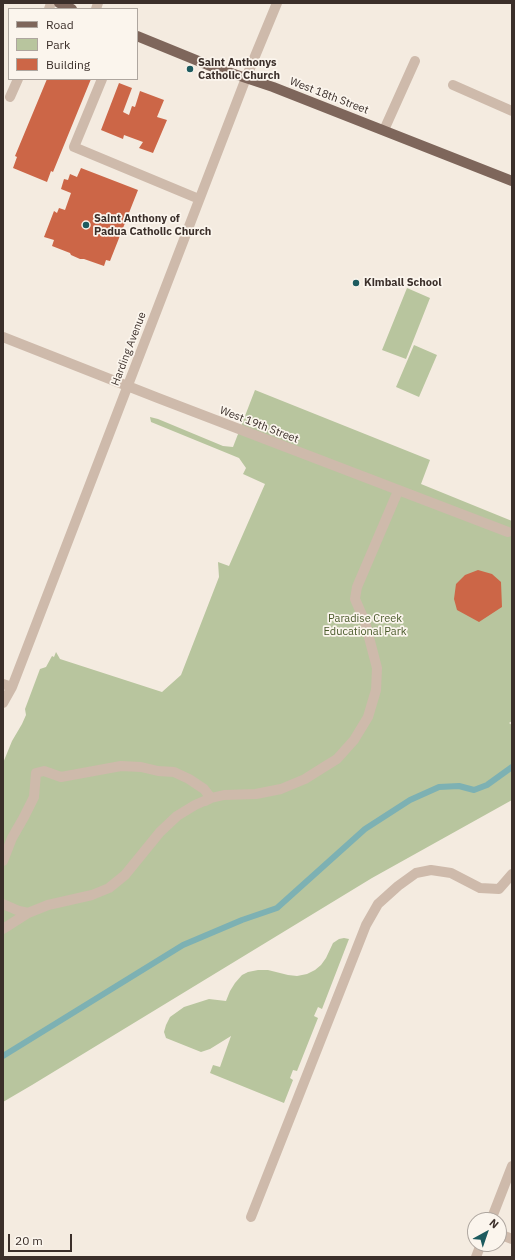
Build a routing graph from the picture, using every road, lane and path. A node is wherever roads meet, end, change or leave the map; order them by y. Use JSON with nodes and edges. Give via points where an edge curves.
{"nodes":[{"id":1,"x":58,"y":3,"type":"edge"},
{"id":2,"x":277,"y":3,"type":"edge"},
{"id":3,"x":70,"y":8,"type":"edge"},
{"id":4,"x":138,"y":36,"type":"edge"},
{"id":5,"x":415,"y":61,"type":"dead end"},
{"id":6,"x":246,"y":78,"type":"junction"},
{"id":7,"x":18,"y":80,"type":"edge"},
{"id":8,"x":102,"y":80,"type":"edge"},
{"id":9,"x":453,"y":86,"type":"dead end"},
{"id":10,"x":10,"y":97,"type":"dead end"},
{"id":11,"x":512,"y":111,"type":"edge"},
{"id":12,"x":384,"y":130,"type":"junction"},
{"id":13,"x":512,"y":181,"type":"edge"},
{"id":14,"x":199,"y":199,"type":"junction"},
{"id":15,"x":3,"y":337,"type":"edge"},
{"id":16,"x":127,"y":386,"type":"junction"},
{"id":17,"x":398,"y":491,"type":"junction"},
{"id":18,"x":508,"y":532,"type":"dead end"},
{"id":19,"x":8,"y":685,"type":"edge"},
{"id":20,"x":3,"y":703,"type":"edge"},
{"id":21,"x":211,"y":798,"type":"junction"},
{"id":22,"x":3,"y":861,"type":"edge"},
{"id":23,"x":512,"y":874,"type":"edge"},
{"id":24,"x":3,"y":904,"type":"edge"},
{"id":25,"x":28,"y":913,"type":"junction"},
{"id":26,"x":3,"y":928,"type":"edge"},
{"id":27,"x":512,"y":1166,"type":"edge"},
{"id":28,"x":494,"y":1212,"type":"edge"},
{"id":29,"x":251,"y":1217,"type":"dead end"}],
"edges":[{"from":1,"to":3,"type":"main road"},
{"from":2,"to":6,"type":"street","name":"Harding Avenue"},
{"from":4,"to":6,"type":"main road","name":"West 18th Street"},
{"from":5,"to":12,"type":"street"},
{"from":6,"to":12,"type":"main road","name":"West 18th Street"},
{"from":6,"to":14,"type":"street","name":"Harding Avenue"},
{"from":7,"to":10,"type":"street"},
{"from":8,"to":14,"type":"street","via":[[74,147]]},
{"from":9,"to":11,"type":"street"},
{"from":12,"to":13,"type":"main road","name":"West 18th Street"},
{"from":14,"to":16,"type":"street","name":"Harding Avenue"},
{"from":15,"to":16,"type":"street","name":"West 19th Street"},
{"from":16,"to":17,"type":"street","name":"West 19th Street"},
{"from":16,"to":19,"type":"street","name":"Harding Avenue"},
{"from":17,"to":18,"type":"street","name":"West 19th Street"},
{"from":17,"to":21,"type":"street","via":[[357,587],[355,599],[365,622],[377,668],[376,690],[368,717],[354,740],[336,759],[305,779],[281,789]]},
{"from":19,"to":20,"type":"street","name":"Harding Avenue"},
{"from":21,"to":22,"type":"street","via":[[204,789],[182,775],[141,767],[121,766],[62,777],[44,771],[36,773],[34,796]]},
{"from":21,"to":25,"type":"street","via":[[178,816],[160,832],[125,875],[109,888]]},
{"from":23,"to":29,"type":"street","via":[[499,890],[480,888],[451,873],[431,870],[416,873],[378,904],[368,920]]},
{"from":24,"to":25,"type":"street"},
{"from":25,"to":26,"type":"street"},
{"from":27,"to":28,"type":"street"}]}
